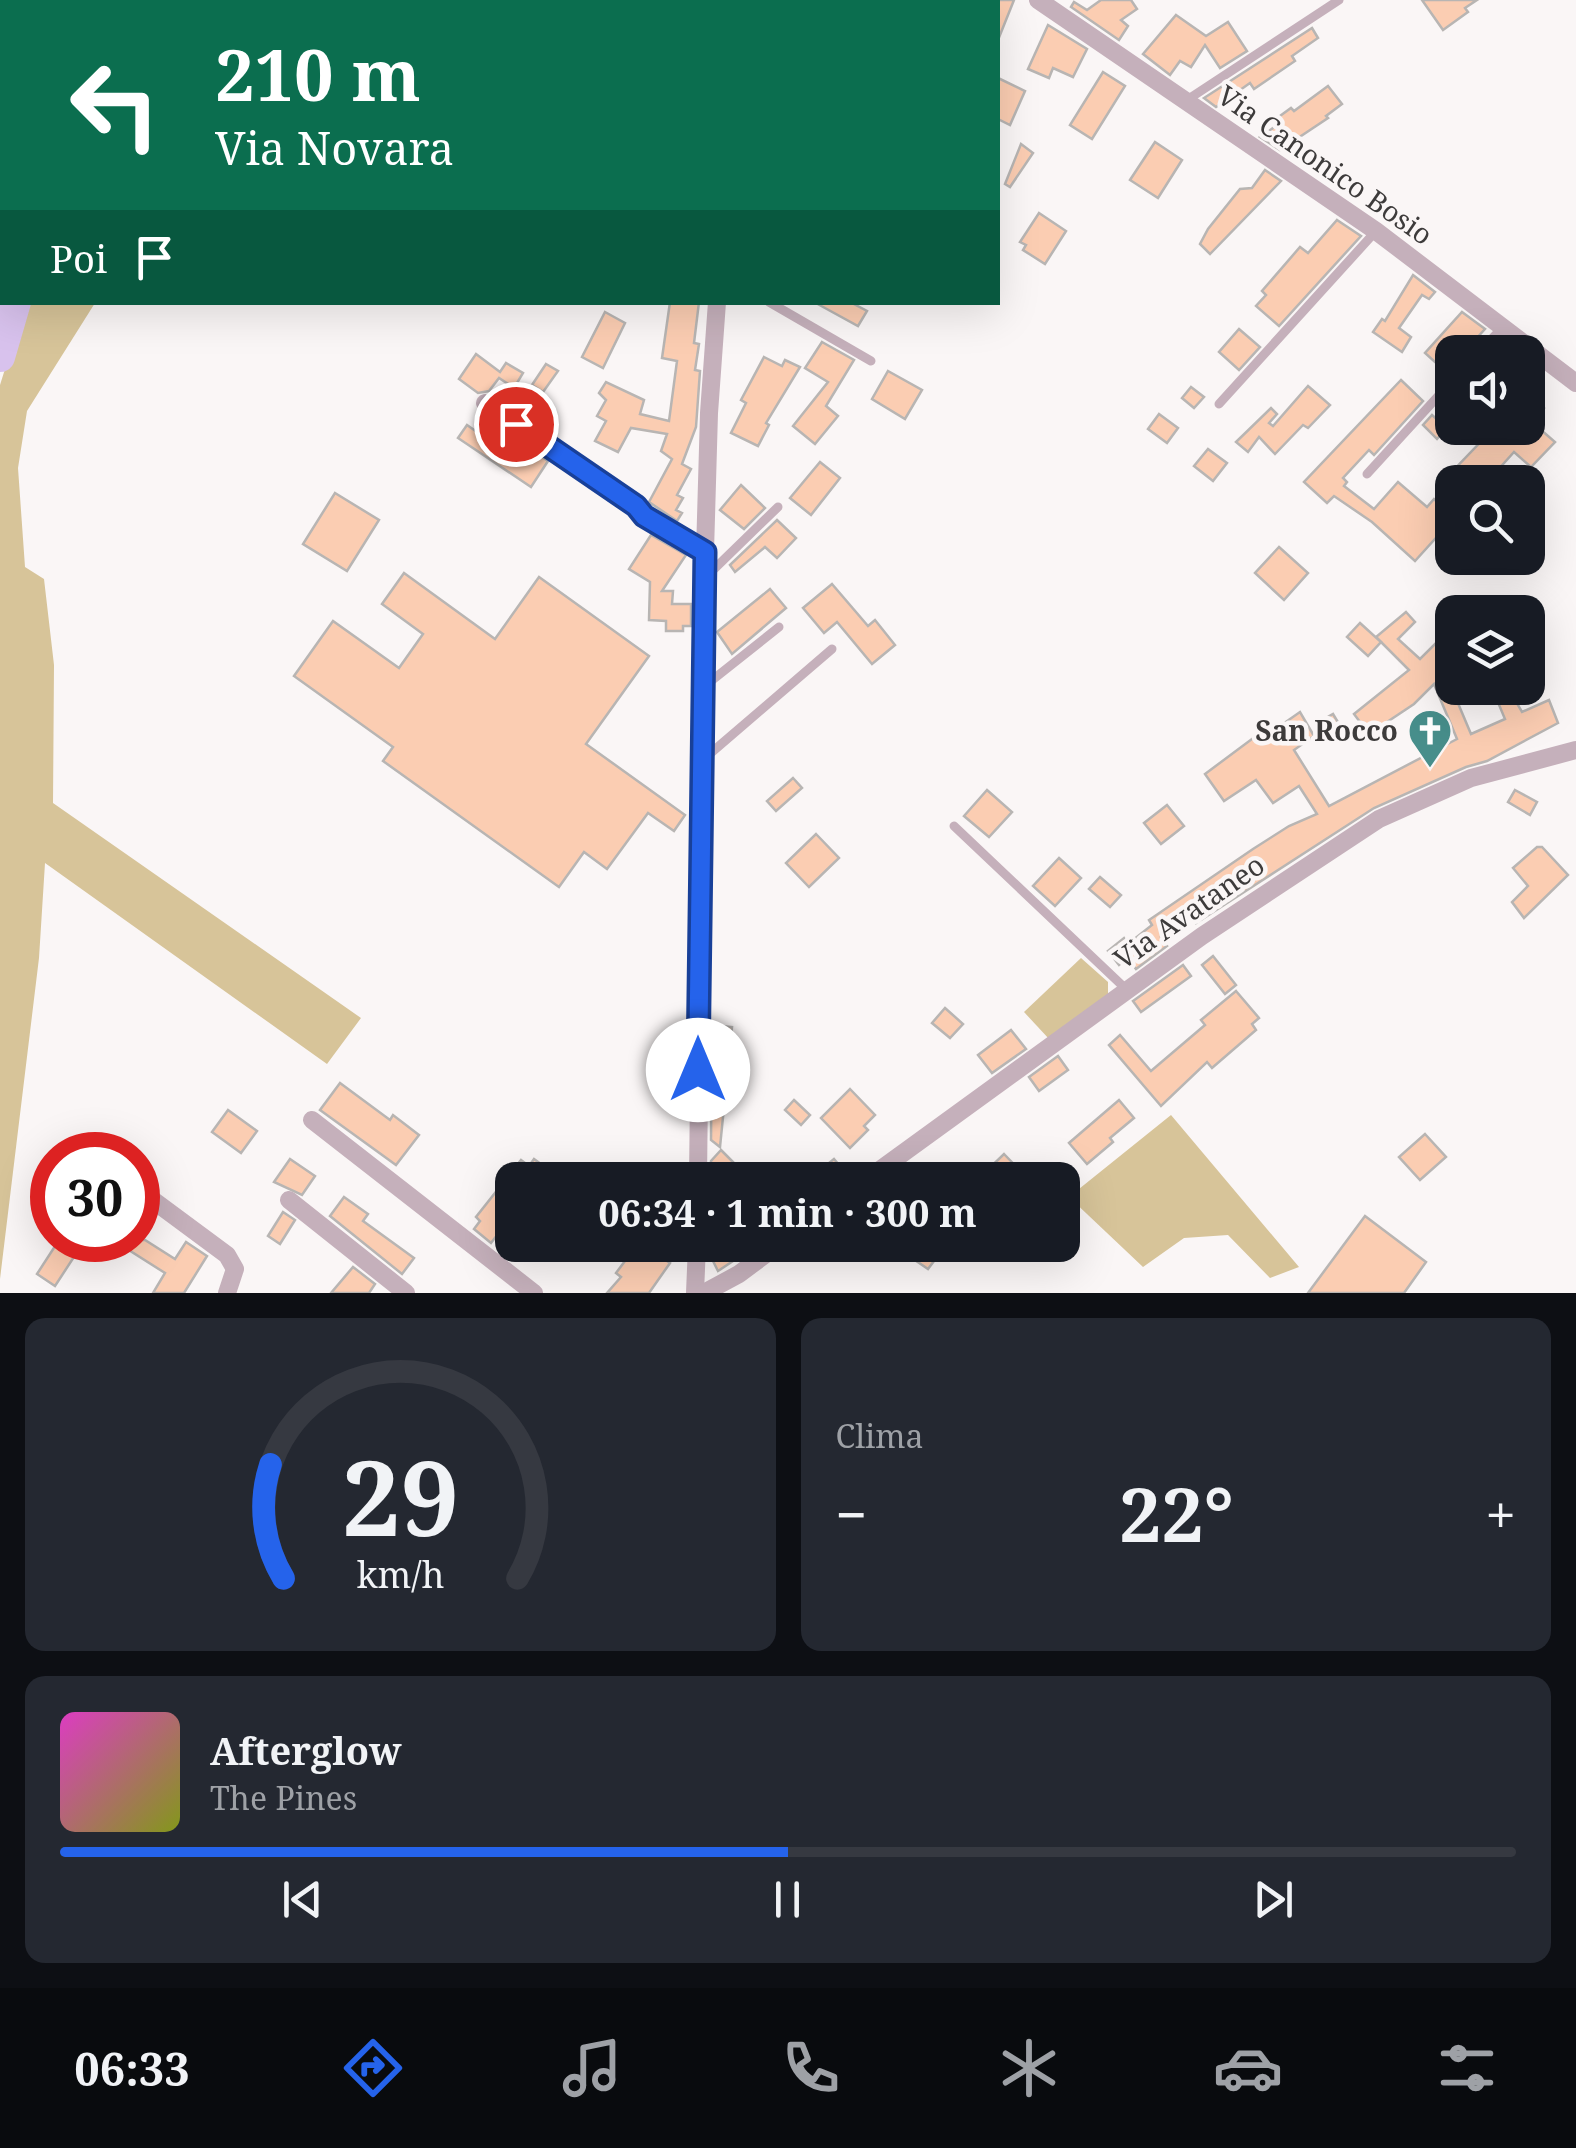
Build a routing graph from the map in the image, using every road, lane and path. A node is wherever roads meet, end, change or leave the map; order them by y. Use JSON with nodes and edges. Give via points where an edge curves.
{"nodes":[{"id":1,"x":1038,"y":0,"type":"edge"},
{"id":2,"x":1339,"y":0,"type":"edge"},
{"id":3,"x":1185,"y":101,"type":"junction"},
{"id":4,"x":1376,"y":231,"type":"junction"},
{"id":5,"x":717,"y":305,"type":"edge"},
{"id":6,"x":774,"y":305,"type":"edge"},
{"id":7,"x":1502,"y":328,"type":"junction"},
{"id":8,"x":1495,"y":335,"type":"edge"},
{"id":9,"x":871,"y":360,"type":"dead end"},
{"id":10,"x":1576,"y":383,"type":"edge"},
{"id":11,"x":1435,"y":400,"type":"edge"},
{"id":12,"x":486,"y":403,"type":"dead end"},
{"id":13,"x":1219,"y":404,"type":"dead end"},
{"id":14,"x":1367,"y":474,"type":"dead end"},
{"id":15,"x":778,"y":507,"type":"dead end"},
{"id":16,"x":705,"y":552,"type":"junction"},
{"id":17,"x":705,"y":579,"type":"junction"},
{"id":18,"x":778,"y":627,"type":"dead end"},
{"id":19,"x":832,"y":649,"type":"dead end"},
{"id":20,"x":702,"y":688,"type":"junction"},
{"id":21,"x":1576,"y":750,"type":"edge"},
{"id":22,"x":701,"y":762,"type":"junction"},
{"id":23,"x":954,"y":826,"type":"dead end"},
{"id":24,"x":1127,"y":990,"type":"junction"},
{"id":25,"x":312,"y":1120,"type":"dead end"},
{"id":26,"x":698,"y":1162,"type":"edge"},
{"id":27,"x":891,"y":1162,"type":"edge"},
{"id":28,"x":289,"y":1200,"type":"dead end"},
{"id":29,"x":160,"y":1205,"type":"edge"},
{"id":30,"x":696,"y":1262,"type":"edge"},
{"id":31,"x":755,"y":1262,"type":"edge"},
{"id":32,"x":226,"y":1293,"type":"edge"},
{"id":33,"x":406,"y":1293,"type":"edge"},
{"id":34,"x":534,"y":1293,"type":"edge"},
{"id":35,"x":695,"y":1293,"type":"edge"},
{"id":36,"x":704,"y":1293,"type":"edge"}],
"edges":[{"from":1,"to":3,"type":"street","name":"Via Canonico Bosio"},
{"from":2,"to":3,"type":"lane"},
{"from":3,"to":4,"type":"street","name":"Via Canonico Bosio"},
{"from":4,"to":7,"type":"street","name":"Via Canonico Bosio"},
{"from":4,"to":13,"type":"lane"},
{"from":5,"to":16,"type":"street"},
{"from":6,"to":9,"type":"lane"},
{"from":7,"to":8,"type":"lane"},
{"from":7,"to":10,"type":"street","name":"Via Canonico Bosio"},
{"from":11,"to":14,"type":"lane"},
{"from":12,"to":16,"type":"street"},
{"from":15,"to":17,"type":"lane"},
{"from":16,"to":17,"type":"street"},
{"from":17,"to":20,"type":"street"},
{"from":18,"to":20,"type":"lane"},
{"from":19,"to":22,"type":"lane"},
{"from":20,"to":22,"type":"street"},
{"from":21,"to":24,"type":"street","name":"Via Avataneo","via":[[1470,778],[1379,819]]},
{"from":22,"to":26,"type":"street"},
{"from":23,"to":24,"type":"lane"},
{"from":24,"to":27,"type":"street","name":"Via Avataneo"},
{"from":25,"to":34,"type":"street"},
{"from":28,"to":33,"type":"street"},
{"from":29,"to":32,"type":"street","via":[[228,1255],[236,1268]]},
{"from":30,"to":35,"type":"street"},
{"from":31,"to":36,"type":"street"}]}
